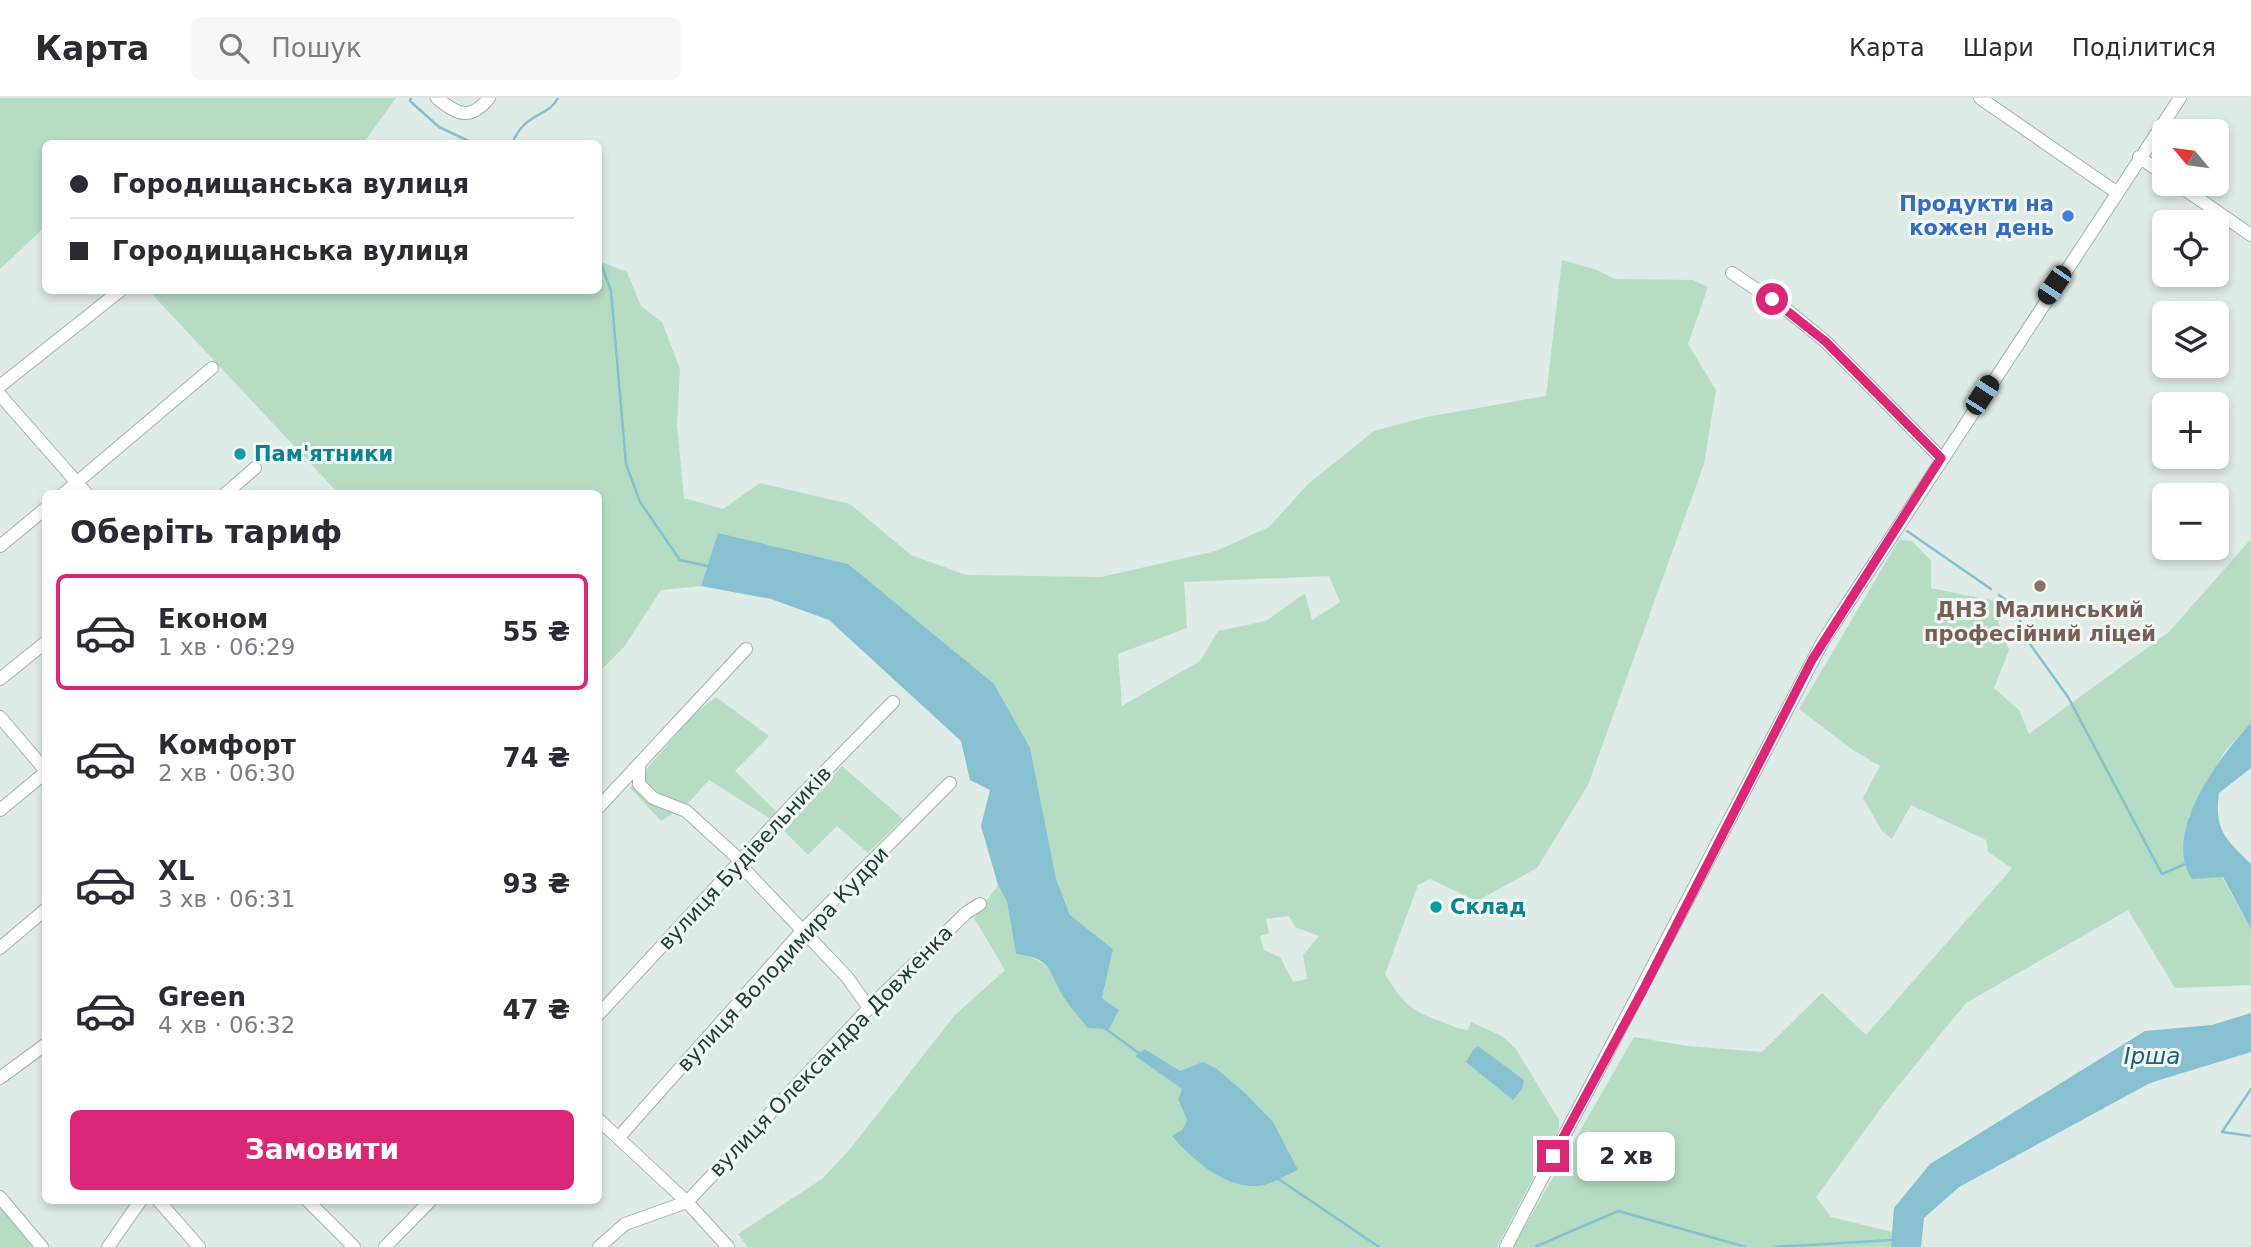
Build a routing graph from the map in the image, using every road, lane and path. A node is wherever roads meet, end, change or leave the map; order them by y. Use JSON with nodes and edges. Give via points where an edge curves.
{"nodes":[{"id":1,"x":437,"y":98,"type":"edge"},
{"id":2,"x":489,"y":98,"type":"edge"},
{"id":3,"x":1980,"y":98,"type":"edge"},
{"id":4,"x":2180,"y":98,"type":"edge"},
{"id":5,"x":2139,"y":157,"type":"junction"},
{"id":6,"x":2152,"y":166,"type":"edge"},
{"id":7,"x":2116,"y":192,"type":"junction"},
{"id":8,"x":2194,"y":196,"type":"edge"},
{"id":9,"x":2251,"y":235,"type":"edge"},
{"id":10,"x":1732,"y":273,"type":"dead end"},
{"id":11,"x":116,"y":294,"type":"edge"},
{"id":12,"x":212,"y":368,"type":"dead end"},
{"id":13,"x":0,"y":386,"type":"edge"},
{"id":14,"x":0,"y":395,"type":"edge"},
{"id":15,"x":1941,"y":458,"type":"junction"},
{"id":16,"x":255,"y":468,"type":"dead end"},
{"id":17,"x":77,"y":482,"type":"junction"},
{"id":18,"x":68,"y":490,"type":"edge"},
{"id":19,"x":84,"y":490,"type":"edge"},
{"id":20,"x":230,"y":490,"type":"edge"},
{"id":21,"x":42,"y":512,"type":"edge"},
{"id":22,"x":0,"y":546,"type":"edge"},
{"id":23,"x":42,"y":645,"type":"edge"},
{"id":24,"x":746,"y":649,"type":"dead end"},
{"id":25,"x":0,"y":679,"type":"edge"},
{"id":26,"x":894,"y":702,"type":"dead end"},
{"id":27,"x":0,"y":717,"type":"edge"},
{"id":28,"x":639,"y":764,"type":"junction"},
{"id":29,"x":42,"y":767,"type":"edge"},
{"id":30,"x":42,"y":775,"type":"edge"},
{"id":31,"x":950,"y":783,"type":"dead end"},
{"id":32,"x":602,"y":804,"type":"edge"},
{"id":33,"x":0,"y":810,"type":"edge"},
{"id":34,"x":741,"y":861,"type":"junction"},
{"id":35,"x":980,"y":904,"type":"dead end"},
{"id":36,"x":42,"y":912,"type":"edge"},
{"id":37,"x":803,"y":930,"type":"junction"},
{"id":38,"x":0,"y":948,"type":"edge"},
{"id":39,"x":869,"y":1008,"type":"junction"},
{"id":40,"x":602,"y":1012,"type":"edge"},
{"id":41,"x":42,"y":1047,"type":"edge"},
{"id":42,"x":0,"y":1078,"type":"edge"},
{"id":43,"x":602,"y":1122,"type":"edge"},
{"id":44,"x":619,"y":1137,"type":"junction"},
{"id":45,"x":0,"y":1197,"type":"edge"},
{"id":46,"x":687,"y":1202,"type":"junction"},
{"id":47,"x":138,"y":1204,"type":"edge"},
{"id":48,"x":161,"y":1204,"type":"edge"},
{"id":49,"x":311,"y":1204,"type":"edge"},
{"id":50,"x":427,"y":1204,"type":"edge"},
{"id":51,"x":390,"y":1245,"type":"edge"},
{"id":52,"x":42,"y":1247,"type":"edge"},
{"id":53,"x":108,"y":1247,"type":"edge"},
{"id":54,"x":199,"y":1247,"type":"edge"},
{"id":55,"x":354,"y":1247,"type":"edge"},
{"id":56,"x":599,"y":1247,"type":"edge"},
{"id":57,"x":728,"y":1247,"type":"edge"},
{"id":58,"x":1506,"y":1247,"type":"edge"}],
"edges":[{"from":1,"to":2,"type":"street","via":[[470,114]]},
{"from":3,"to":7,"type":"street"},
{"from":4,"to":5,"type":"street"},
{"from":5,"to":6,"type":"street"},
{"from":5,"to":7,"type":"street"},
{"from":7,"to":15,"type":"street"},
{"from":8,"to":9,"type":"street"},
{"from":10,"to":15,"type":"street","via":[[1826,342]]},
{"from":11,"to":13,"type":"street"},
{"from":12,"to":17,"type":"street"},
{"from":14,"to":17,"type":"street"},
{"from":15,"to":58,"type":"street","via":[[1800,682]]},
{"from":16,"to":20,"type":"street"},
{"from":17,"to":18,"type":"street"},
{"from":17,"to":19,"type":"street"},
{"from":21,"to":22,"type":"street"},
{"from":23,"to":25,"type":"street"},
{"from":24,"to":28,"type":"street"},
{"from":26,"to":34,"type":"street","name":"вулиця Будівельників"},
{"from":27,"to":29,"type":"street"},
{"from":28,"to":32,"type":"street"},
{"from":28,"to":34,"type":"street","via":[[639,784],[653,798],[686,811]]},
{"from":30,"to":33,"type":"street"},
{"from":31,"to":37,"type":"street","name":"вулиця Володимира Кудри"},
{"from":34,"to":37,"type":"street"},
{"from":34,"to":40,"type":"street","name":"вулиця Будівельників"},
{"from":35,"to":39,"type":"street","name":"вулиця Олександра Довженка","via":[[965,913]]},
{"from":36,"to":38,"type":"street"},
{"from":37,"to":39,"type":"street"},
{"from":37,"to":44,"type":"street","name":"вулиця Володимира Кудри"},
{"from":39,"to":46,"type":"street","name":"вулиця Олександра Довженка"},
{"from":41,"to":42,"type":"street"},
{"from":43,"to":44,"type":"street"},
{"from":44,"to":46,"type":"street"},
{"from":45,"to":52,"type":"street"},
{"from":46,"to":56,"type":"street","via":[[625,1224]]},
{"from":46,"to":57,"type":"street"},
{"from":47,"to":53,"type":"street"},
{"from":48,"to":54,"type":"street"},
{"from":49,"to":55,"type":"street"},
{"from":50,"to":51,"type":"street"}]}
